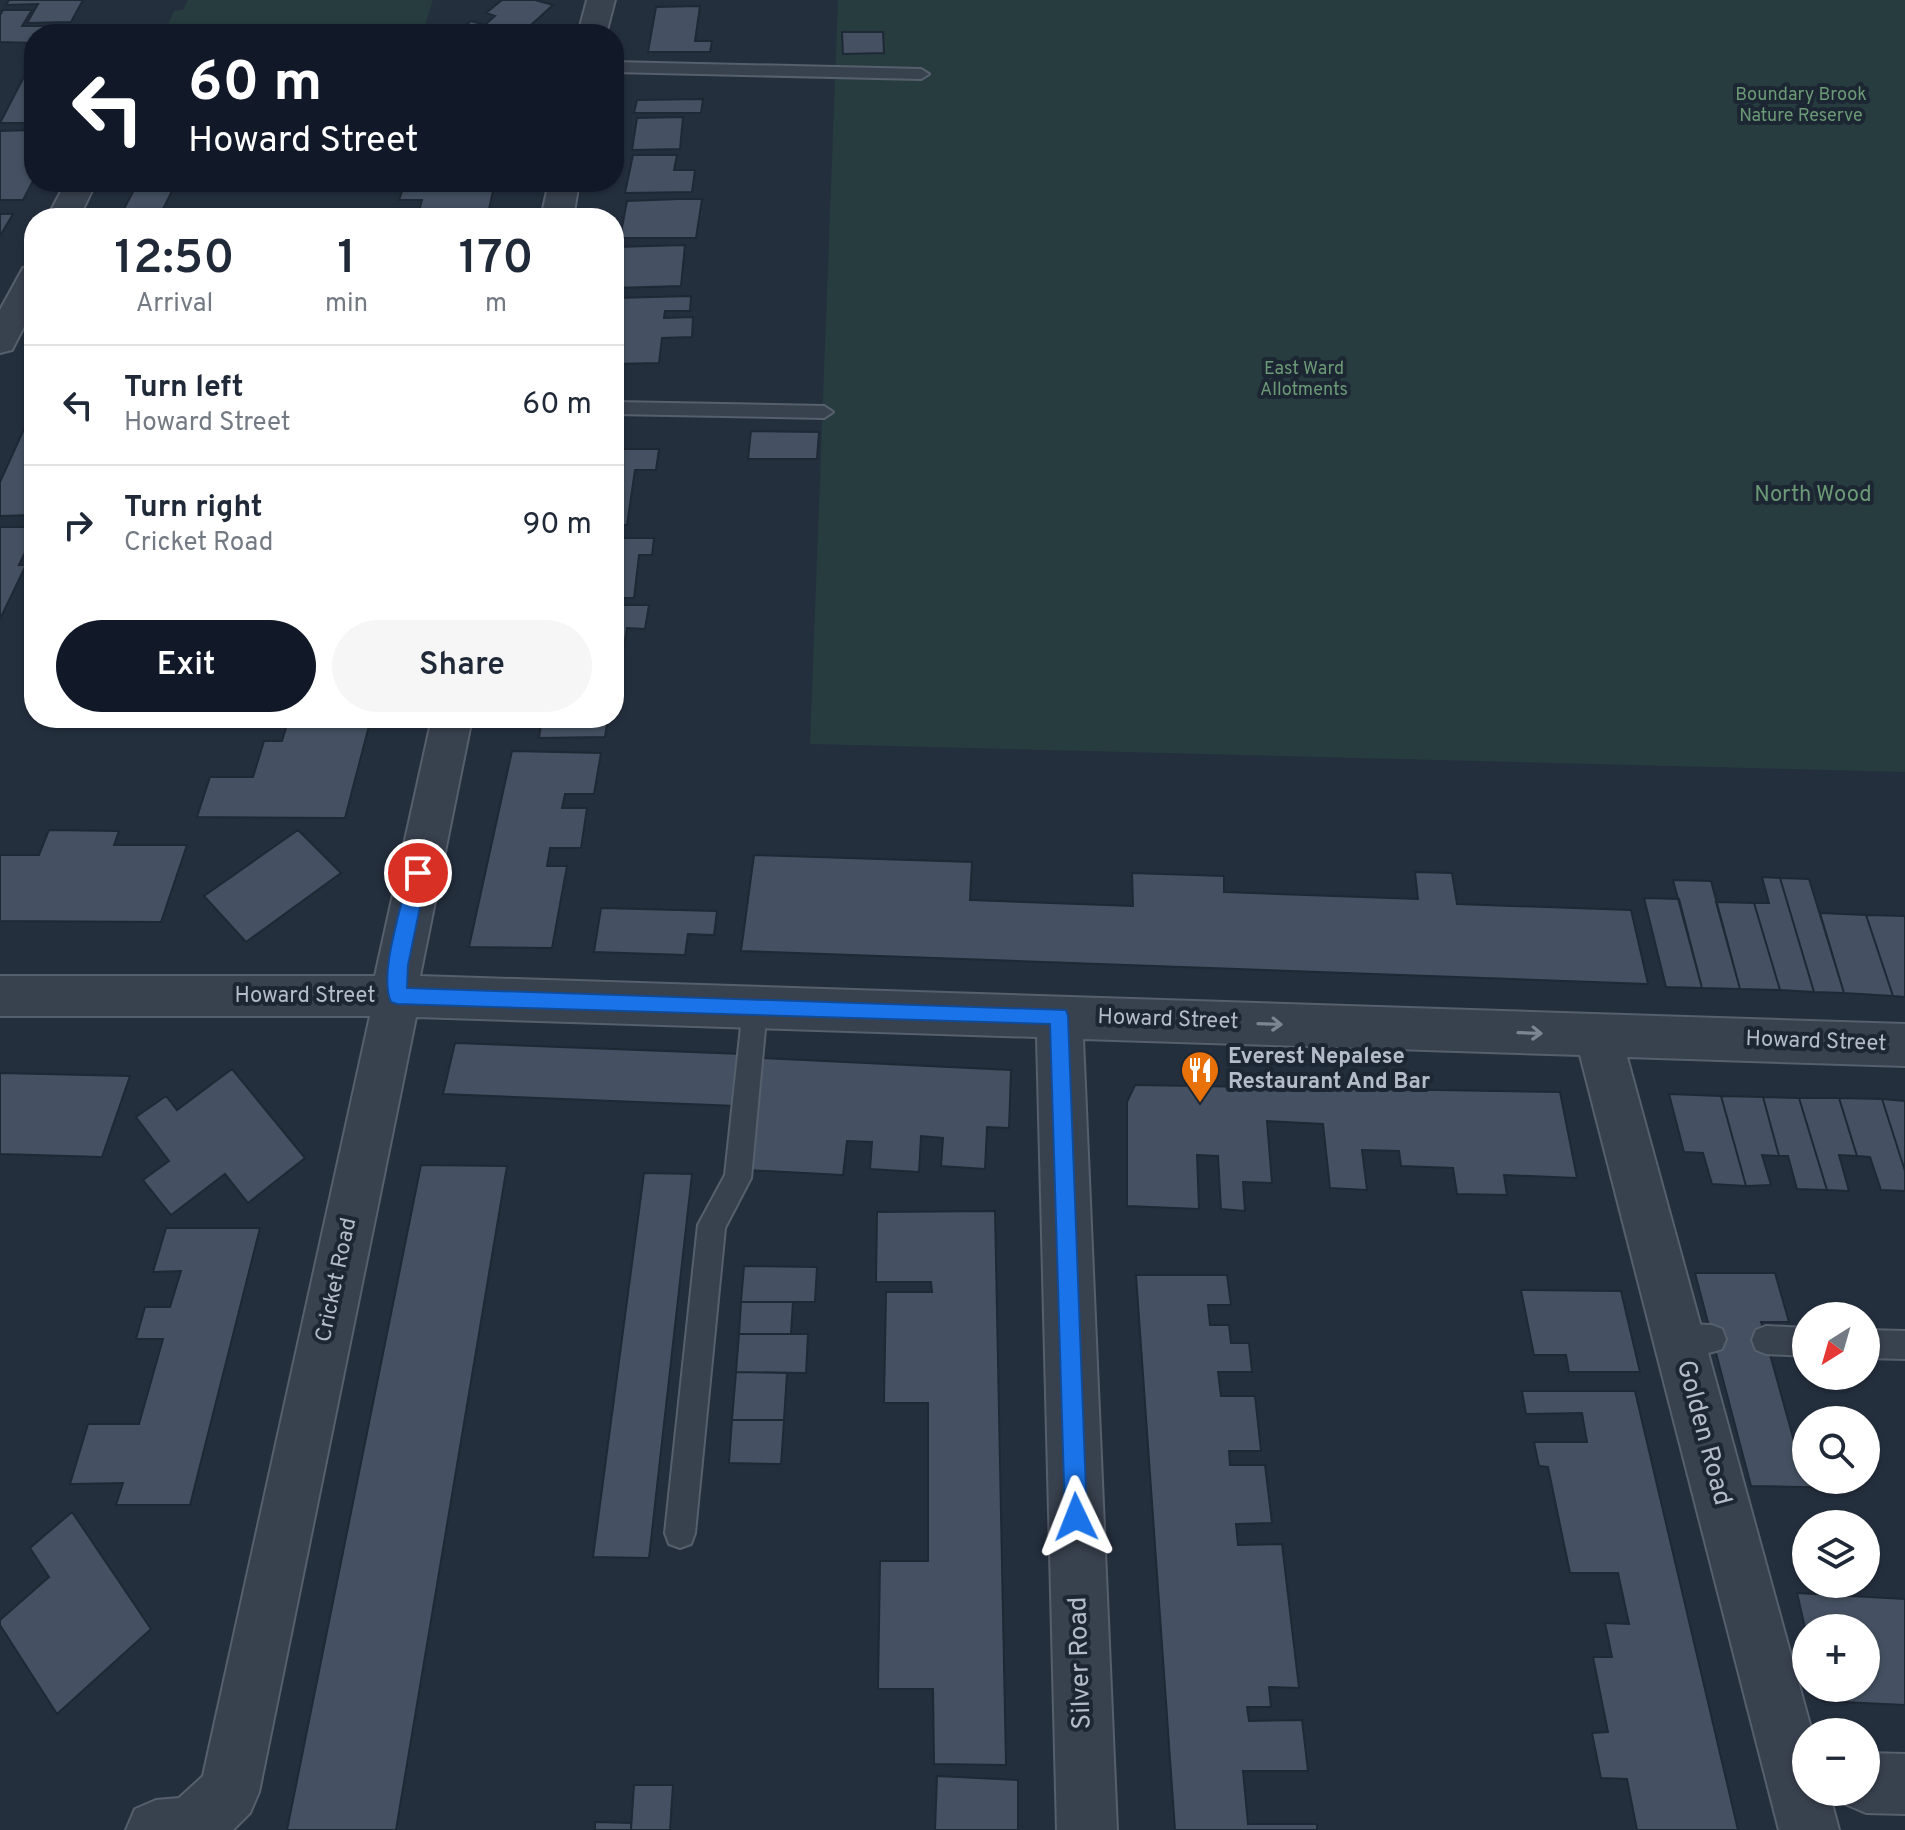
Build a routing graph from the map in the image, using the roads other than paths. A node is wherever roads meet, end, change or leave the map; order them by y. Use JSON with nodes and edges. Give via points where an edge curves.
{"nodes":[{"id":1,"x":601,"y":0,"type":"edge"},
{"id":2,"x":595,"y":24,"type":"edge"},
{"id":3,"x":624,"y":67,"type":"edge"},
{"id":4,"x":921,"y":74,"type":"dead end"},
{"id":5,"x":24,"y":295,"type":"edge"},
{"id":6,"x":0,"y":342,"type":"edge"},
{"id":7,"x":624,"y":408,"type":"edge"},
{"id":8,"x":824,"y":412,"type":"dead end"},
{"id":9,"x":450,"y":728,"type":"edge"},
{"id":10,"x":0,"y":996,"type":"edge"},
{"id":11,"x":397,"y":996,"type":"junction"},
{"id":12,"x":755,"y":1008,"type":"junction"},
{"id":13,"x":1059,"y":1016,"type":"junction"},
{"id":14,"x":1598,"y":1035,"type":"junction"},
{"id":15,"x":1905,"y":1045,"type":"edge"},
{"id":16,"x":1766,"y":1340,"type":"dead end"},
{"id":17,"x":1792,"y":1341,"type":"edge"},
{"id":18,"x":1880,"y":1344,"type":"edge"},
{"id":19,"x":1905,"y":1345,"type":"edge"},
{"id":20,"x":680,"y":1533,"type":"dead end"},
{"id":21,"x":1792,"y":1749,"type":"edge"},
{"id":22,"x":1880,"y":1783,"type":"edge"},
{"id":23,"x":1905,"y":1784,"type":"edge"},
{"id":24,"x":174,"y":1828,"type":"edge"},
{"id":25,"x":1087,"y":1830,"type":"edge"}],
"edges":[{"from":1,"to":2,"type":"street"},
{"from":3,"to":4,"type":"lane"},
{"from":5,"to":6,"type":"street"},
{"from":7,"to":8,"type":"lane"},
{"from":9,"to":11,"type":"street","name":"Cricket Road","via":[[398,965]]},
{"from":10,"to":11,"type":"street","name":"Howard Street"},
{"from":11,"to":12,"type":"street","name":"Howard Street"},
{"from":11,"to":24,"type":"street","name":"Cricket Road","via":[[229,1792]]},
{"from":12,"to":13,"type":"street","name":"Howard Street"},
{"from":12,"to":20,"type":"lane","via":[[738,1178],[712,1225]]},
{"from":13,"to":14,"type":"street","name":"Howard Street","one_way":true},
{"from":13,"to":25,"type":"street","name":"Silver Road"},
{"from":14,"to":15,"type":"street","name":"Howard Street"},
{"from":14,"to":21,"type":"street","name":"Golden Road","via":[[1695,1338]]},
{"from":16,"to":17,"type":"lane"},
{"from":18,"to":19,"type":"lane"},
{"from":22,"to":23,"type":"street"}]}
